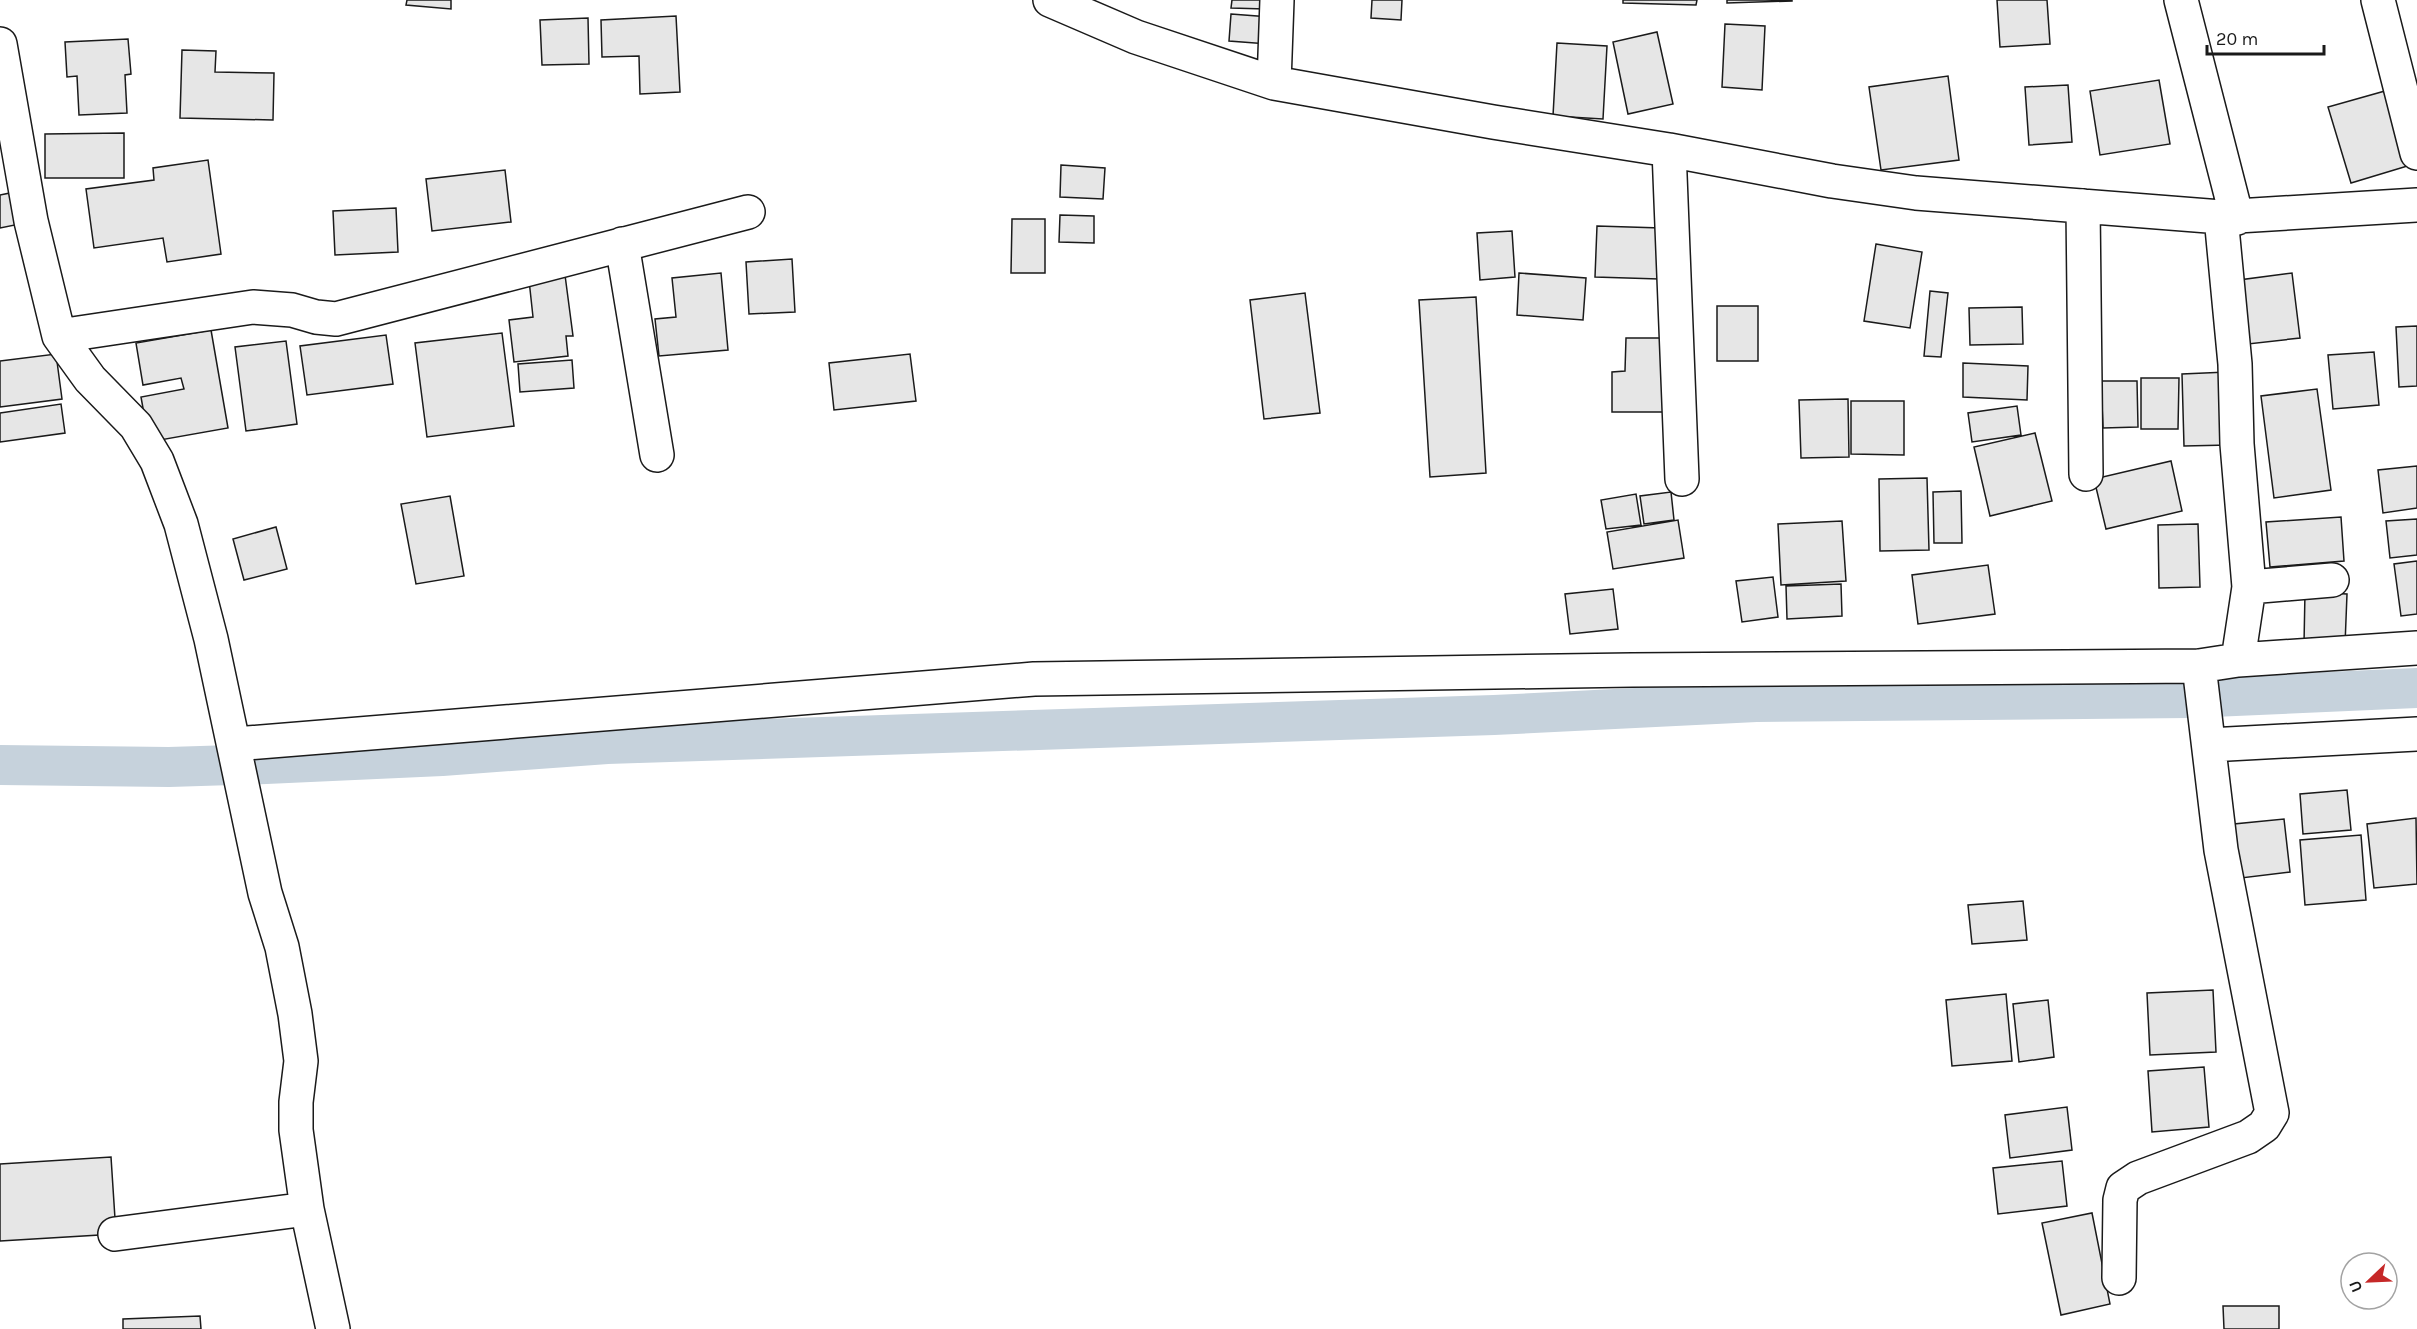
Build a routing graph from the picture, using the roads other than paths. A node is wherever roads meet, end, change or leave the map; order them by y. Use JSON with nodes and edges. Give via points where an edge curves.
{"nodes":[{"id":1,"x":1050,"y":0,"type":"edge"},
{"id":2,"x":1277,"y":0,"type":"edge"},
{"id":3,"x":2181,"y":0,"type":"edge"},
{"id":4,"x":2378,"y":0,"type":"edge"},
{"id":5,"x":0,"y":44,"type":"edge"},
{"id":6,"x":1274,"y":83,"type":"junction"},
{"id":7,"x":1669,"y":150,"type":"junction"},
{"id":8,"x":2417,"y":153,"type":"edge"},
{"id":9,"x":2417,"y":205,"type":"edge"},
{"id":10,"x":2083,"y":206,"type":"junction"},
{"id":11,"x":748,"y":212,"type":"dead end"},
{"id":12,"x":2229,"y":217,"type":"junction"},
{"id":13,"x":622,"y":244,"type":"junction"},
{"id":14,"x":59,"y":336,"type":"junction"},
{"id":15,"x":657,"y":455,"type":"dead end"},
{"id":16,"x":2086,"y":474,"type":"dead end"},
{"id":17,"x":1682,"y":479,"type":"dead end"},
{"id":18,"x":2332,"y":580,"type":"dead end"},
{"id":19,"x":2249,"y":587,"type":"junction"},
{"id":20,"x":2417,"y":648,"type":"edge"},
{"id":21,"x":2238,"y":660,"type":"junction"},
{"id":22,"x":2200,"y":674,"type":"junction"},
{"id":23,"x":2207,"y":730,"type":"junction"},
{"id":24,"x":2417,"y":734,"type":"edge"},
{"id":25,"x":237,"y":757,"type":"junction"},
{"id":26,"x":307,"y":1209,"type":"junction"},
{"id":27,"x":115,"y":1234,"type":"dead end"},
{"id":28,"x":2119,"y":1278,"type":"dead end"},
{"id":29,"x":333,"y":1329,"type":"edge"}],
"edges":[{"from":1,"to":6,"type":"street","via":[[1136,37]]},
{"from":2,"to":6,"type":"street"},
{"from":3,"to":12,"type":"street"},
{"from":4,"to":8,"type":"street"},
{"from":5,"to":14,"type":"street","via":[[31,221]]},
{"from":6,"to":7,"type":"street"},
{"from":7,"to":10,"type":"street","via":[[1916,193]]},
{"from":7,"to":17,"type":"street"},
{"from":9,"to":12,"type":"street"},
{"from":10,"to":12,"type":"street"},
{"from":10,"to":16,"type":"street"},
{"from":11,"to":13,"type":"street"},
{"from":12,"to":19,"type":"street","via":[[2237,444]]},
{"from":13,"to":14,"type":"street","via":[[336,319],[253,307]]},
{"from":13,"to":15,"type":"street"},
{"from":14,"to":25,"type":"street","via":[[90,379],[136,426],[157,461],[181,524]]},
{"from":18,"to":19,"type":"street"},
{"from":19,"to":21,"type":"street"},
{"from":20,"to":21,"type":"street"},
{"from":21,"to":22,"type":"street"},
{"from":22,"to":23,"type":"street"},
{"from":22,"to":25,"type":"street","via":[[1632,670],[1034,679]]},
{"from":23,"to":24,"type":"street"},
{"from":23,"to":28,"type":"street","via":[[2221,850],[2272,1113],[2264,1126],[2248,1137],[2138,1178],[2124,1188],[2120,1200]]},
{"from":25,"to":26,"type":"street","via":[[295,1014],[301,1061],[296,1130]]},
{"from":26,"to":27,"type":"street"},
{"from":26,"to":29,"type":"street"}]}
